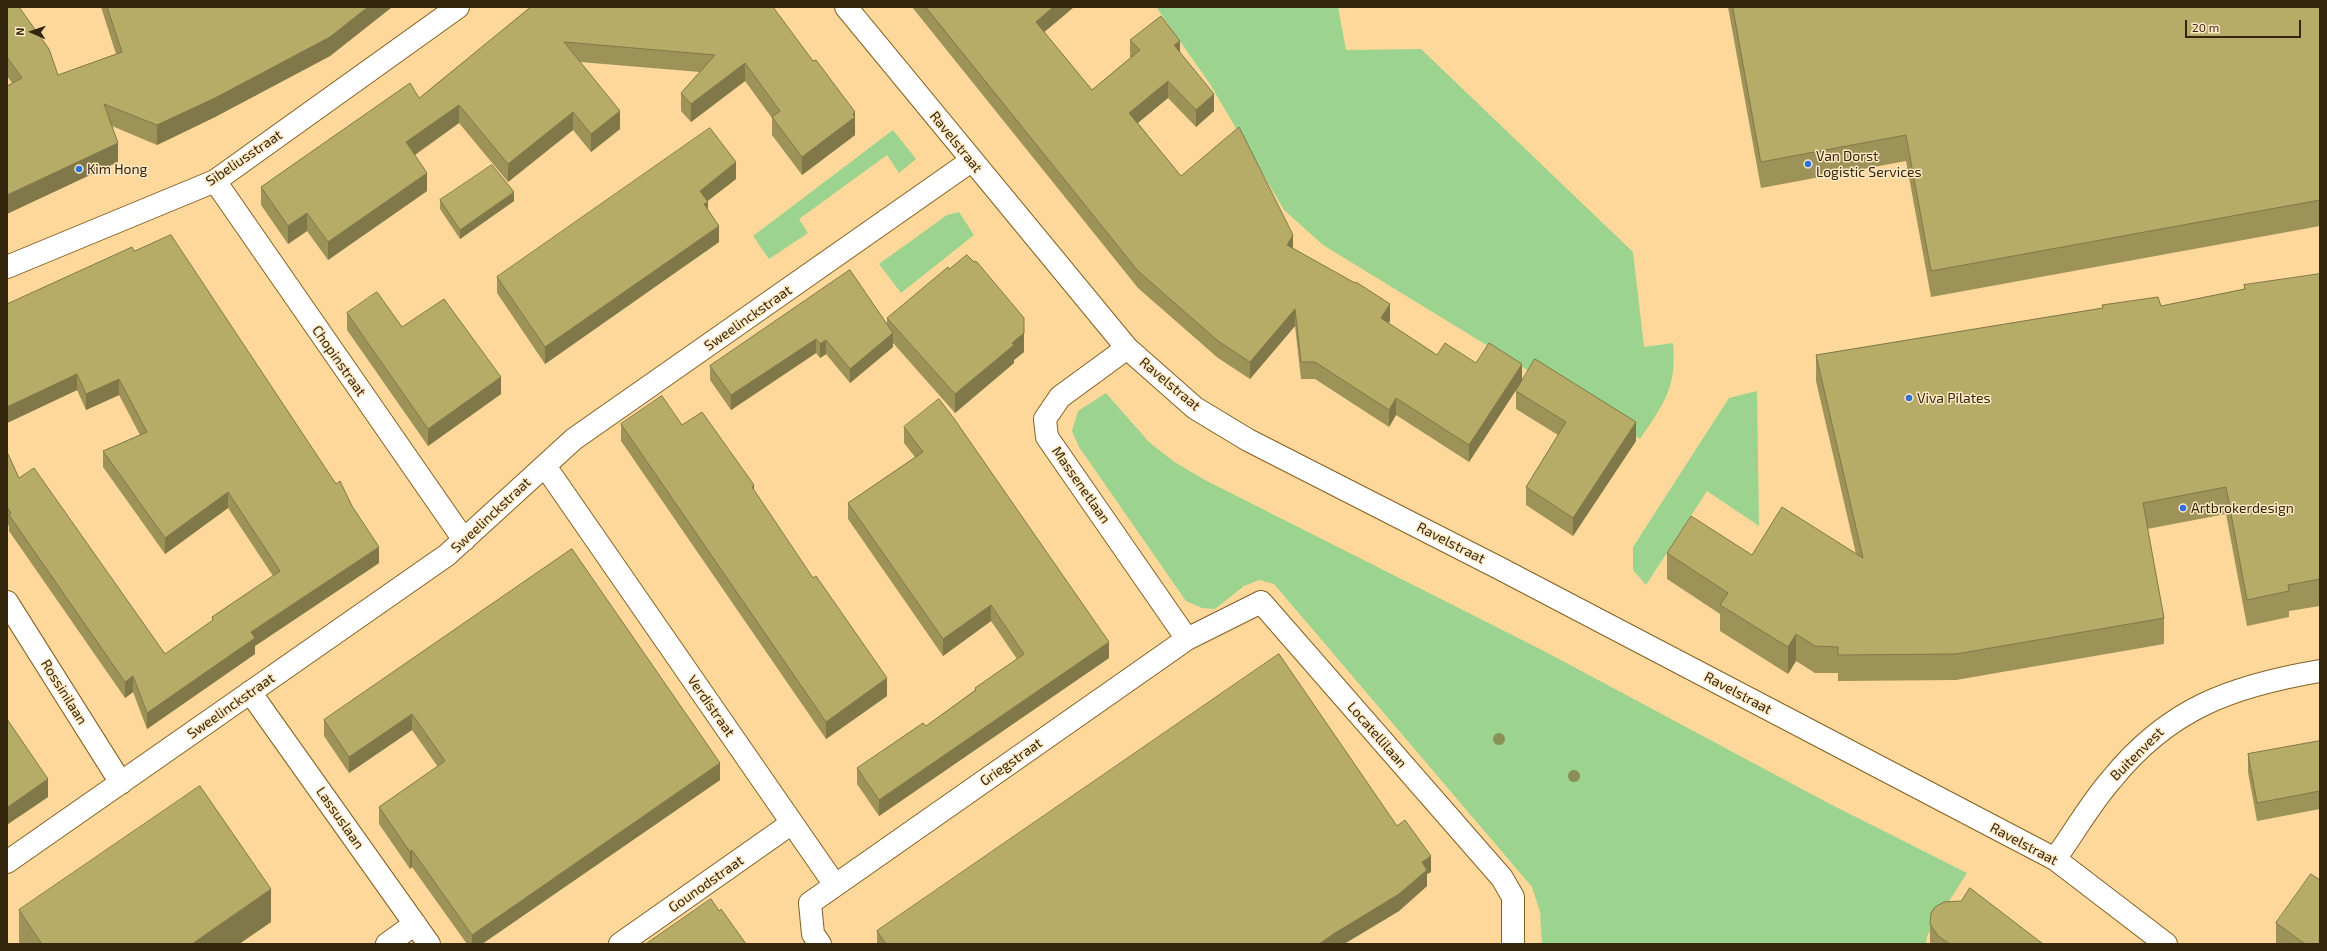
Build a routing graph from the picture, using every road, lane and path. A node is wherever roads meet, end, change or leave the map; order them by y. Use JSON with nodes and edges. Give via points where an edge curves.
{"nodes":[{"id":1,"x":458,"y":7,"type":"edge"},
{"id":2,"x":846,"y":7,"type":"edge"},
{"id":3,"x":971,"y":161,"type":"junction"},
{"id":4,"x":215,"y":181,"type":"junction"},
{"id":5,"x":7,"y":267,"type":"edge"},
{"id":6,"x":1127,"y":348,"type":"junction"},
{"id":7,"x":545,"y":466,"type":"junction"},
{"id":8,"x":464,"y":540,"type":"junction"},
{"id":9,"x":7,"y":602,"type":"edge"},
{"id":10,"x":1187,"y":639,"type":"junction"},
{"id":11,"x":2320,"y":671,"type":"edge"},
{"id":12,"x":250,"y":692,"type":"junction"},
{"id":13,"x":121,"y":783,"type":"junction"},
{"id":14,"x":792,"y":823,"type":"junction"},
{"id":15,"x":2055,"y":860,"type":"junction"},
{"id":16,"x":7,"y":862,"type":"edge"},
{"id":17,"x":836,"y":885,"type":"junction"},
{"id":18,"x":415,"y":924,"type":"junction"},
{"id":19,"x":387,"y":944,"type":"edge"},
{"id":20,"x":429,"y":944,"type":"edge"},
{"id":21,"x":620,"y":944,"type":"edge"},
{"id":22,"x":820,"y":944,"type":"edge"},
{"id":23,"x":1513,"y":944,"type":"edge"},
{"id":24,"x":2166,"y":944,"type":"edge"}],
"edges":[{"from":1,"to":4,"type":"street","name":"Sibeliusstraat"},
{"from":2,"to":3,"type":"street","name":"Ravelstraat"},
{"from":3,"to":6,"type":"street","name":"Ravelstraat"},
{"from":3,"to":7,"type":"street","name":"Sweelinckstraat","via":[[574,439]]},
{"from":4,"to":5,"type":"street","name":"Sibeliusstraat"},
{"from":4,"to":8,"type":"street","name":"Chopinstraat"},
{"from":6,"to":10,"type":"street","name":"Massenetlaan","via":[[1060,397],[1045,419],[1047,437]]},
{"from":6,"to":15,"type":"street","name":"Ravelstraat","via":[[1195,408],[1248,440],[1501,569]]},
{"from":7,"to":8,"type":"street","name":"Sweelinckstraat"},
{"from":7,"to":14,"type":"street","name":"Verdistraat"},
{"from":8,"to":12,"type":"street","name":"Sweelinckstraat","via":[[447,555]]},
{"from":9,"to":13,"type":"street","name":"Rossinilaan"},
{"from":10,"to":17,"type":"street","name":"Griegstraat"},
{"from":10,"to":23,"type":"street","name":"Locatellilaan","via":[[1261,602],[1502,878],[1512,897]]},
{"from":11,"to":15,"type":"street","name":"Buitenvest","via":[[2275,679],[2233,691],[2200,705],[2166,726],[2136,752],[2110,780]]},
{"from":12,"to":13,"type":"street","name":"Sweelinckstraat"},
{"from":12,"to":18,"type":"street","name":"Lassuslaan"},
{"from":13,"to":16,"type":"street","name":"Sweelinckstraat"},
{"from":14,"to":17,"type":"street","name":"Verdistraat"},
{"from":14,"to":21,"type":"street","name":"Gounodstraat"},
{"from":15,"to":24,"type":"street","name":"Ravelstraat"},
{"from":17,"to":22,"type":"street","via":[[810,903],[813,934]]},
{"from":18,"to":19,"type":"street"},
{"from":18,"to":20,"type":"street","name":"Lassuslaan"}]}
